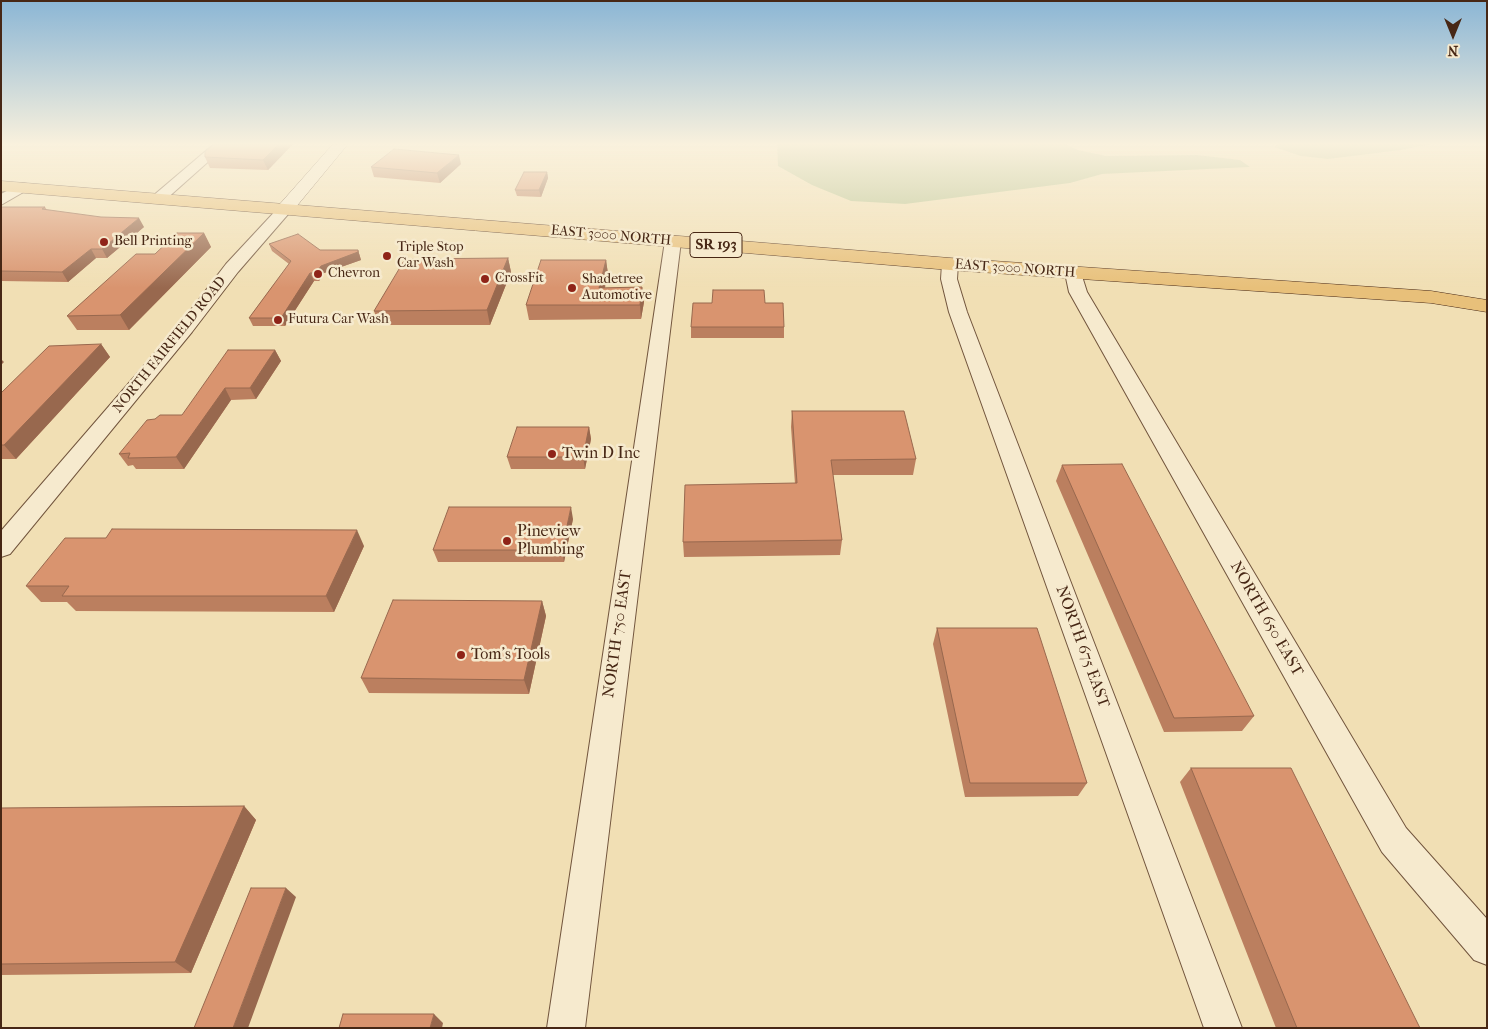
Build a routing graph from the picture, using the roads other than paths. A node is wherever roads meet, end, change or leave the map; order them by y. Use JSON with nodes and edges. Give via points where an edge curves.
{"nodes":[{"id":1,"x":14,"y":192,"type":"edge"},
{"id":2,"x":85,"y":192,"type":"edge"},
{"id":3,"x":166,"y":192,"type":"edge"},
{"id":4,"x":299,"y":192,"type":"edge"},
{"id":5,"x":159,"y":198,"type":"junction"},
{"id":6,"x":1,"y":201,"type":"edge"},
{"id":7,"x":1,"y":206,"type":"edge"},
{"id":8,"x":285,"y":209,"type":"junction"},
{"id":9,"x":673,"y":241,"type":"junction"},
{"id":10,"x":950,"y":264,"type":"junction"},
{"id":11,"x":1073,"y":273,"type":"junction"},
{"id":12,"x":1487,"y":293,"type":"edge"},
{"id":13,"x":1431,"y":297,"type":"junction"},
{"id":14,"x":1487,"y":306,"type":"edge"},
{"id":15,"x":1,"y":548,"type":"edge"},
{"id":16,"x":1487,"y":947,"type":"edge"},
{"id":17,"x":566,"y":1028,"type":"edge"},
{"id":18,"x":1223,"y":1028,"type":"edge"}],
"edges":[{"from":1,"to":6,"type":"street"},
{"from":2,"to":5,"type":"main road","name":"EAST 3000 NORTH","number":"SR 193"},
{"from":3,"to":5,"type":"street"},
{"from":4,"to":8,"type":"main road","name":"NORTH FAIRFIELD ROAD"},
{"from":5,"to":8,"type":"main road","name":"EAST 3000 NORTH","number":"SR 193"},
{"from":6,"to":7,"type":"street","via":[[6,203]]},
{"from":8,"to":9,"type":"main road","name":"EAST 3000 NORTH","number":"SR 193"},
{"from":8,"to":15,"type":"street","name":"NORTH FAIRFIELD ROAD","via":[[232,268],[186,328]]},
{"from":9,"to":10,"type":"main road","name":"EAST 3000 NORTH","number":"SR 193"},
{"from":9,"to":17,"type":"street","name":"NORTH 750 EAST"},
{"from":10,"to":11,"type":"main road","name":"EAST 3000 NORTH","number":"SR 193"},
{"from":10,"to":18,"type":"street","name":"NORTH 675 EAST","via":[[949,279],[961,321]]},
{"from":11,"to":13,"type":"main road","name":"EAST 3000 NORTH","number":"SR 193"},
{"from":11,"to":16,"type":"street","name":"NORTH 650 EAST","via":[[1078,292],[1394,840]]},
{"from":12,"to":13,"type":"main road","name":"EAST 3000 NORTH","number":"SR 193"},
{"from":13,"to":14,"type":"main road","name":"EAST 3000 NORTH","number":"SR 193"}]}
